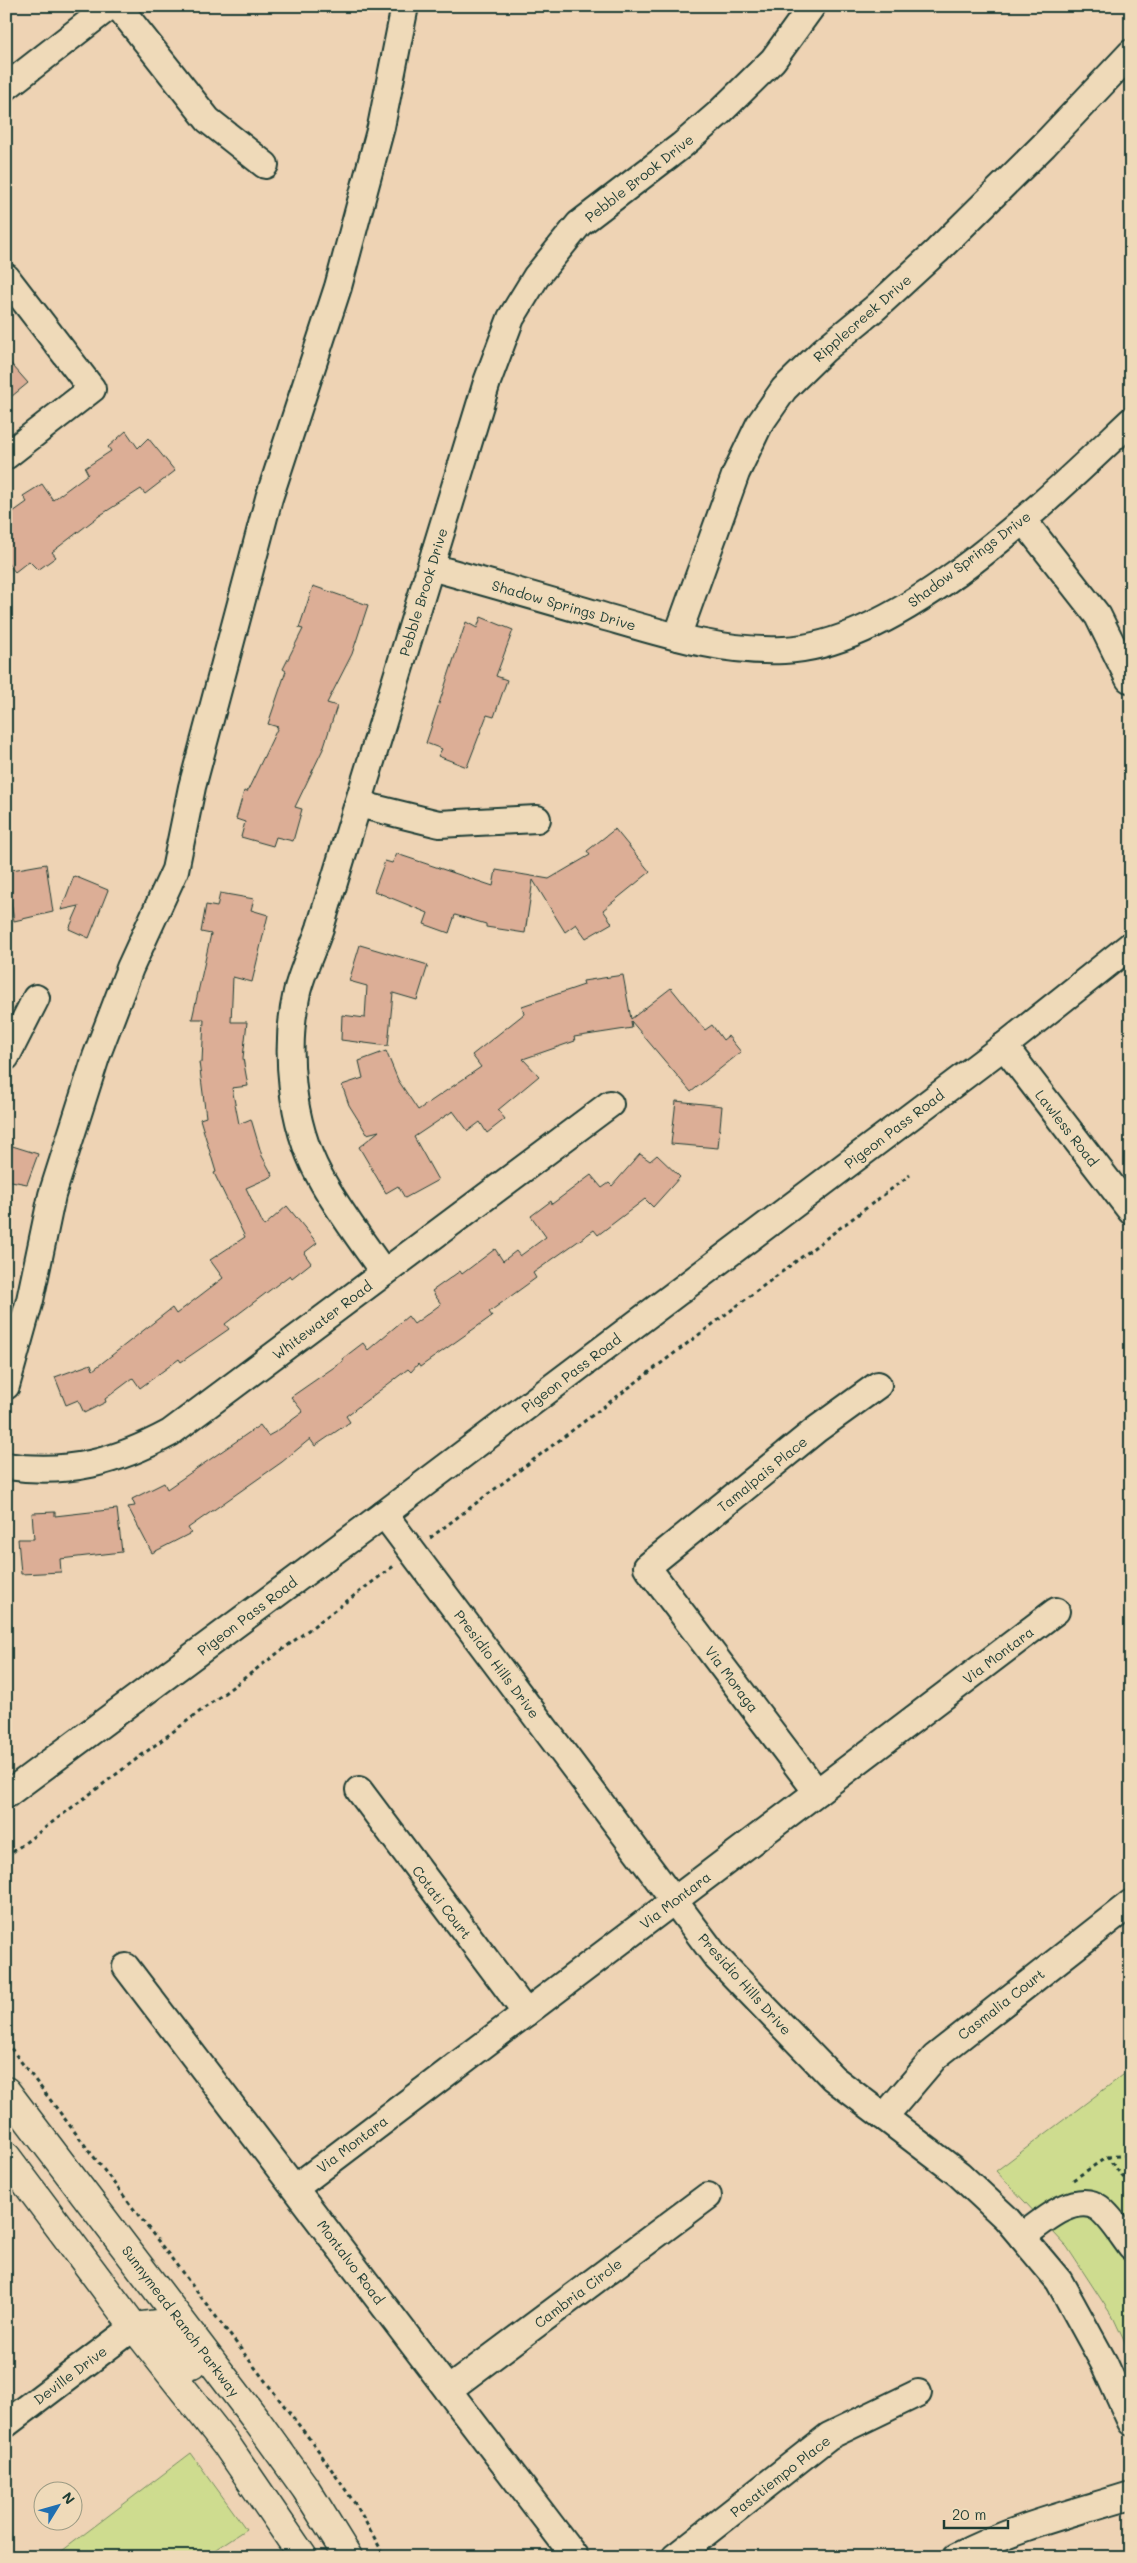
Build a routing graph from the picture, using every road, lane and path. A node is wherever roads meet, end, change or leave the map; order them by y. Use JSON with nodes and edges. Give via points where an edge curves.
{"nodes":[{"id":1,"x":110,"y":6,"type":"edge"},
{"id":2,"x":118,"y":6,"type":"edge"},
{"id":3,"x":405,"y":6,"type":"edge"},
{"id":4,"x":812,"y":6,"type":"edge"},
{"id":5,"x":1131,"y":53,"type":"edge"},
{"id":6,"x":6,"y":87,"type":"edge"},
{"id":7,"x":264,"y":165,"type":"dead end"},
{"id":8,"x":6,"y":277,"type":"edge"},
{"id":9,"x":1131,"y":421,"type":"edge"},
{"id":10,"x":6,"y":456,"type":"edge"},
{"id":11,"x":1023,"y":520,"type":"junction"},
{"id":12,"x":431,"y":567,"type":"junction"},
{"id":13,"x":677,"y":637,"type":"junction"},
{"id":14,"x":1129,"y":679,"type":"dead end"},
{"id":15,"x":358,"y":804,"type":"junction"},
{"id":16,"x":537,"y":819,"type":"dead end"},
{"id":17,"x":1131,"y":945,"type":"edge"},
{"id":18,"x":36,"y":998,"type":"dead end"},
{"id":19,"x":1004,"y":1046,"type":"junction"},
{"id":20,"x":6,"y":1057,"type":"edge"},
{"id":21,"x":610,"y":1104,"type":"dead end"},
{"id":22,"x":910,"y":1175,"type":"dead end"},
{"id":23,"x":1128,"y":1200,"type":"edge"},
{"id":24,"x":384,"y":1273,"type":"junction"},
{"id":25,"x":878,"y":1385,"type":"dead end"},
{"id":26,"x":6,"y":1386,"type":"edge"},
{"id":27,"x":6,"y":1466,"type":"edge"},
{"id":28,"x":384,"y":1514,"type":"junction"},
{"id":29,"x":412,"y":1551,"type":"junction"},
{"id":30,"x":647,"y":1567,"type":"joint"},
{"id":31,"x":1056,"y":1611,"type":"dead end"},
{"id":32,"x":359,"y":1790,"type":"dead end"},
{"id":33,"x":817,"y":1792,"type":"junction"},
{"id":34,"x":6,"y":1795,"type":"edge"},
{"id":35,"x":6,"y":1857,"type":"edge"},
{"id":36,"x":674,"y":1900,"type":"junction"},
{"id":37,"x":1131,"y":1903,"type":"edge"},
{"id":38,"x":126,"y":1967,"type":"dead end"},
{"id":39,"x":526,"y":2013,"type":"junction"},
{"id":40,"x":6,"y":2042,"type":"edge"},
{"id":41,"x":6,"y":2091,"type":"edge"},
{"id":42,"x":884,"y":2117,"type":"junction"},
{"id":43,"x":1131,"y":2155,"type":"edge"},
{"id":44,"x":6,"y":2156,"type":"edge"},
{"id":45,"x":1108,"y":2157,"type":"dead end"},
{"id":46,"x":1131,"y":2172,"type":"edge"},
{"id":47,"x":1131,"y":2187,"type":"edge"},
{"id":48,"x":295,"y":2188,"type":"junction"},
{"id":49,"x":708,"y":2196,"type":"dead end"},
{"id":50,"x":1022,"y":2237,"type":"junction"},
{"id":51,"x":1131,"y":2247,"type":"edge"},
{"id":52,"x":134,"y":2327,"type":"junction"},
{"id":53,"x":448,"y":2390,"type":"junction"},
{"id":54,"x":918,"y":2393,"type":"dead end"},
{"id":55,"x":1131,"y":2422,"type":"edge"},
{"id":56,"x":6,"y":2424,"type":"edge"},
{"id":57,"x":306,"y":2489,"type":"junction"},
{"id":58,"x":1131,"y":2495,"type":"edge"},
{"id":59,"x":303,"y":2557,"type":"edge"},
{"id":60,"x":348,"y":2557,"type":"edge"},
{"id":61,"x":385,"y":2557,"type":"edge"},
{"id":62,"x":575,"y":2557,"type":"edge"},
{"id":63,"x":675,"y":2557,"type":"edge"},
{"id":64,"x":956,"y":2557,"type":"edge"}],
"edges":[{"from":1,"to":6,"type":"street"},
{"from":2,"to":7,"type":"street","via":[[208,120]]},
{"from":3,"to":26,"type":"street","via":[[381,127],[338,287],[269,498],[192,787],[175,870],[130,968],[96,1057],[52,1195],[30,1300]]},
{"from":4,"to":12,"type":"street","name":"Pebble Brook Drive","via":[[772,60],[718,114],[579,224],[536,277],[507,327],[487,382]]},
{"from":5,"to":13,"type":"street","name":"Ripplecreek Drive","via":[[937,251],[784,389],[759,425],[736,473]]},
{"from":8,"to":10,"type":"street","via":[[92,389]]},
{"from":9,"to":11,"type":"street","name":"Shadow Springs Drive"},
{"from":11,"to":13,"type":"street","name":"Shadow Springs Drive","via":[[946,580],[893,616],[831,641],[786,650],[760,650]]},
{"from":11,"to":14,"type":"street","via":[[1098,616]]},
{"from":12,"to":13,"type":"street","name":"Shadow Springs Drive"},
{"from":12,"to":15,"type":"street","name":"Pebble Brook Drive"},
{"from":15,"to":16,"type":"street","via":[[439,824]]},
{"from":15,"to":24,"type":"street","name":"Pebble Brook Drive","via":[[297,992],[289,1045],[295,1099],[307,1148],[335,1201]]},
{"from":17,"to":19,"type":"street","name":"Pigeon Pass Road"},
{"from":18,"to":20,"type":"street"},
{"from":19,"to":23,"type":"street","name":"Lawless Road"},
{"from":19,"to":28,"type":"street","name":"Pigeon Pass Road"},
{"from":21,"to":24,"type":"street","name":"Whitewater Road"},
{"from":22,"to":29,"type":"path"},
{"from":24,"to":27,"type":"street","name":"Whitewater Road","via":[[170,1433],[151,1443],[104,1463],[40,1469]]},
{"from":25,"to":30,"type":"street","name":"Tamalpais Place","via":[[817,1429]]},
{"from":28,"to":29,"type":"street","name":"Presidio Hills Drive"},
{"from":28,"to":34,"type":"street","name":"Pigeon Pass Road"},
{"from":29,"to":35,"type":"path"},
{"from":29,"to":36,"type":"street","name":"Presidio Hills Drive"},
{"from":30,"to":33,"type":"street","name":"Via Moraga"},
{"from":31,"to":33,"type":"street","name":"Via Montara"},
{"from":32,"to":39,"type":"street","name":"Cotati Court"},
{"from":33,"to":36,"type":"street","name":"Via Montara"},
{"from":36,"to":39,"type":"street","name":"Via Montara"},
{"from":36,"to":42,"type":"street","name":"Presidio Hills Drive","via":[[717,1958],[784,2029],[833,2078]]},
{"from":37,"to":42,"type":"street","name":"Casmalia Court","via":[[935,2056]]},
{"from":38,"to":48,"type":"street","name":"Montalvo Road"},
{"from":39,"to":48,"type":"street","name":"Via Montara"},
{"from":40,"to":61,"type":"path","via":[[318,2450],[358,2508]]},
{"from":41,"to":57,"type":"main road","name":"Sunnymead Ranch Parkway"},
{"from":42,"to":50,"type":"street","name":"Presidio Hills Drive","via":[[959,2174]]},
{"from":43,"to":45,"type":"path"},
{"from":44,"to":52,"type":"main road"},
{"from":46,"to":47,"type":"path","via":[[1125,2178]]},
{"from":48,"to":53,"type":"street","name":"Montalvo Road"},
{"from":49,"to":53,"type":"street","name":"Cambria Circle"},
{"from":50,"to":51,"type":"street","via":[[1060,2209],[1088,2203],[1110,2219]]},
{"from":50,"to":55,"type":"street","name":"Presidio Hills Drive","via":[[1059,2281],[1104,2363]]},
{"from":52,"to":56,"type":"street","name":"Deville Drive"},
{"from":52,"to":57,"type":"main road","via":[[156,2324],[176,2343],[267,2462]]},
{"from":52,"to":59,"type":"main road","via":[[226,2444]]},
{"from":53,"to":62,"type":"street","name":"Montalvo Road"},
{"from":54,"to":63,"type":"street","name":"Pasatiempo Place","via":[[829,2436]]},
{"from":57,"to":60,"type":"main road","name":"Sunnymead Ranch Parkway"},
{"from":58,"to":64,"type":"street","via":[[1021,2529]]}]}
